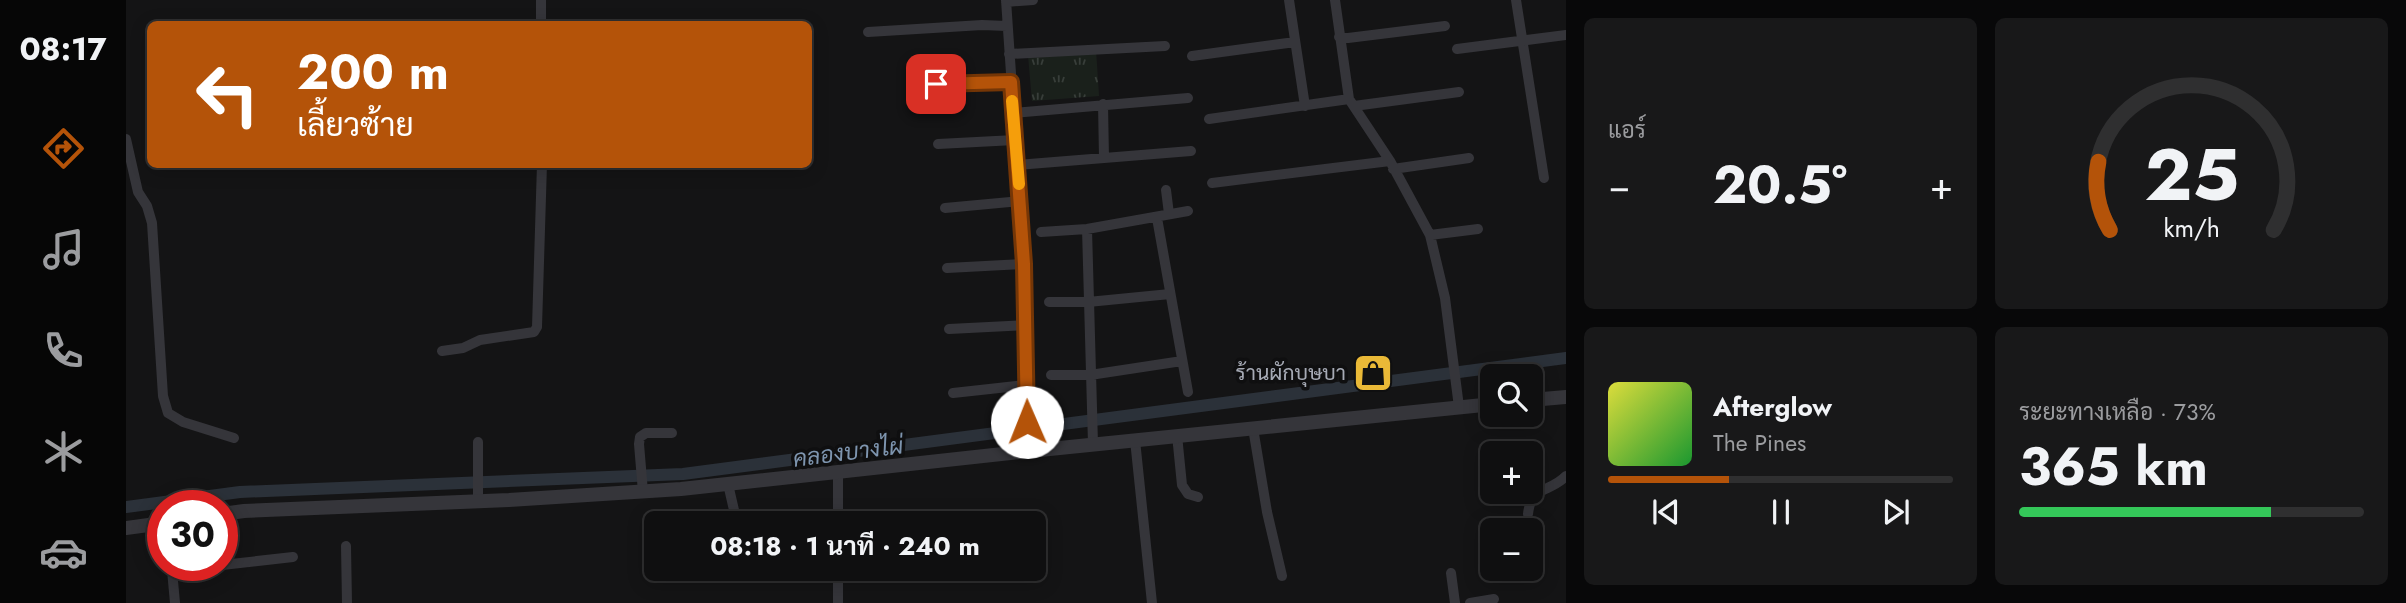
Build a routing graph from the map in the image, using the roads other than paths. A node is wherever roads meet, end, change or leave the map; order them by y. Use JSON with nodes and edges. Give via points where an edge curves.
{"nodes":[{"id":1,"x":541,"y":0,"type":"edge"},
{"id":2,"x":1033,"y":0,"type":"edge"},
{"id":3,"x":1289,"y":0,"type":"edge"},
{"id":4,"x":1335,"y":0,"type":"edge"},
{"id":5,"x":1516,"y":0,"type":"edge"},
{"id":6,"x":1006,"y":1,"type":"edge"},
{"id":7,"x":541,"y":21,"type":"edge"},
{"id":8,"x":1007,"y":26,"type":"junction"},
{"id":9,"x":1445,"y":26,"type":"dead end"},
{"id":10,"x":868,"y":32,"type":"dead end"},
{"id":11,"x":1566,"y":35,"type":"edge"},
{"id":12,"x":1339,"y":37,"type":"junction"},
{"id":13,"x":1524,"y":41,"type":"junction"},
{"id":14,"x":1295,"y":42,"type":"junction"},
{"id":15,"x":1165,"y":46,"type":"dead end"},
{"id":16,"x":1457,"y":49,"type":"dead end"},
{"id":17,"x":1009,"y":54,"type":"junction"},
{"id":18,"x":1192,"y":56,"type":"dead end"},
{"id":19,"x":1011,"y":82,"type":"junction"},
{"id":20,"x":936,"y":84,"type":"dead end"},
{"id":21,"x":1460,"y":92,"type":"dead end"},
{"id":22,"x":1188,"y":98,"type":"dead end"},
{"id":23,"x":1351,"y":103,"type":"junction"},
{"id":24,"x":1103,"y":104,"type":"junction"},
{"id":25,"x":1305,"y":106,"type":"junction"},
{"id":26,"x":1013,"y":113,"type":"junction"},
{"id":27,"x":1209,"y":119,"type":"dead end"},
{"id":28,"x":126,"y":139,"type":"edge"},
{"id":29,"x":1015,"y":139,"type":"junction"},
{"id":30,"x":938,"y":144,"type":"dead end"},
{"id":31,"x":1191,"y":151,"type":"dead end"},
{"id":32,"x":1104,"y":158,"type":"junction"},
{"id":33,"x":1469,"y":158,"type":"dead end"},
{"id":34,"x":1017,"y":165,"type":"junction"},
{"id":35,"x":1391,"y":165,"type":"junction"},
{"id":36,"x":542,"y":168,"type":"edge"},
{"id":37,"x":1544,"y":178,"type":"dead end"},
{"id":38,"x":1212,"y":183,"type":"dead end"},
{"id":39,"x":1166,"y":190,"type":"dead end"},
{"id":40,"x":1020,"y":201,"type":"junction"},
{"id":41,"x":945,"y":208,"type":"dead end"},
{"id":42,"x":1188,"y":211,"type":"dead end"},
{"id":43,"x":1169,"y":214,"type":"junction"},
{"id":44,"x":1157,"y":218,"type":"junction"},
{"id":45,"x":1087,"y":229,"type":"junction"},
{"id":46,"x":1478,"y":229,"type":"dead end"},
{"id":47,"x":1041,"y":232,"type":"dead end"},
{"id":48,"x":1430,"y":235,"type":"junction"},
{"id":49,"x":1024,"y":264,"type":"junction"},
{"id":50,"x":947,"y":268,"type":"dead end"},
{"id":51,"x":1170,"y":294,"type":"junction"},
{"id":52,"x":1049,"y":302,"type":"dead end"},
{"id":53,"x":1088,"y":302,"type":"junction"},
{"id":54,"x":1026,"y":325,"type":"junction"},
{"id":55,"x":948,"y":329,"type":"dead end"},
{"id":56,"x":442,"y":351,"type":"dead end"},
{"id":57,"x":1182,"y":361,"type":"junction"},
{"id":58,"x":1090,"y":374,"type":"junction"},
{"id":59,"x":1051,"y":375,"type":"dead end"},
{"id":60,"x":1026,"y":386,"type":"junction"},
{"id":61,"x":1188,"y":392,"type":"dead end"},
{"id":62,"x":953,"y":393,"type":"dead end"},
{"id":63,"x":1566,"y":397,"type":"edge"},
{"id":64,"x":1543,"y":399,"type":"edge"},
{"id":65,"x":1459,"y":404,"type":"junction"},
{"id":66,"x":1480,"y":404,"type":"edge"},
{"id":67,"x":1253,"y":428,"type":"junction"},
{"id":68,"x":672,"y":433,"type":"dead end"},
{"id":69,"x":1177,"y":435,"type":"junction"},
{"id":70,"x":234,"y":438,"type":"dead end"},
{"id":71,"x":1093,"y":438,"type":"junction"},
{"id":72,"x":1135,"y":440,"type":"junction"},
{"id":73,"x":478,"y":442,"type":"dead end"},
{"id":74,"x":1030,"y":446,"type":"junction"},
{"id":75,"x":838,"y":472,"type":"junction"},
{"id":76,"x":1566,"y":476,"type":"edge"},
{"id":77,"x":728,"y":484,"type":"junction"},
{"id":78,"x":643,"y":487,"type":"junction"},
{"id":79,"x":478,"y":496,"type":"junction"},
{"id":80,"x":1198,"y":497,"type":"dead end"},
{"id":81,"x":736,"y":511,"type":"edge"},
{"id":82,"x":838,"y":511,"type":"edge"},
{"id":83,"x":238,"y":512,"type":"edge"},
{"id":84,"x":1528,"y":514,"type":"dead end"},
{"id":85,"x":147,"y":525,"type":"edge"},
{"id":86,"x":126,"y":528,"type":"edge"},
{"id":87,"x":346,"y":546,"type":"dead end"},
{"id":88,"x":293,"y":557,"type":"dead end"},
{"id":89,"x":238,"y":563,"type":"edge"},
{"id":90,"x":1451,"y":573,"type":"dead end"},
{"id":91,"x":1282,"y":576,"type":"dead end"},
{"id":92,"x":173,"y":581,"type":"edge"},
{"id":93,"x":838,"y":581,"type":"edge"},
{"id":94,"x":1494,"y":599,"type":"dead end"},
{"id":95,"x":175,"y":603,"type":"edge"},
{"id":96,"x":347,"y":603,"type":"edge"},
{"id":97,"x":838,"y":603,"type":"edge"},
{"id":98,"x":1152,"y":603,"type":"edge"},
{"id":99,"x":1455,"y":603,"type":"edge"},
{"id":100,"x":1470,"y":603,"type":"edge"}],
"edges":[{"from":1,"to":7,"type":"street"},
{"from":2,"to":6,"type":"street"},
{"from":3,"to":14,"type":"street"},
{"from":4,"to":12,"type":"street"},
{"from":5,"to":13,"type":"street"},
{"from":6,"to":8,"type":"street"},
{"from":8,"to":10,"type":"street"},
{"from":8,"to":17,"type":"street"},
{"from":9,"to":12,"type":"street"},
{"from":11,"to":13,"type":"street"},
{"from":12,"to":23,"type":"street"},
{"from":13,"to":16,"type":"street"},
{"from":13,"to":37,"type":"street"},
{"from":14,"to":18,"type":"street"},
{"from":14,"to":25,"type":"street"},
{"from":15,"to":17,"type":"street"},
{"from":17,"to":19,"type":"street"},
{"from":19,"to":20,"type":"street"},
{"from":19,"to":26,"type":"street"},
{"from":21,"to":23,"type":"street"},
{"from":22,"to":24,"type":"street"},
{"from":23,"to":25,"type":"street"},
{"from":23,"to":35,"type":"street"},
{"from":24,"to":26,"type":"street"},
{"from":24,"to":32,"type":"street"},
{"from":25,"to":27,"type":"street"},
{"from":26,"to":29,"type":"street"},
{"from":28,"to":70,"type":"street","via":[[138,192],[152,223],[163,396],[168,413]]},
{"from":29,"to":30,"type":"street"},
{"from":29,"to":34,"type":"street"},
{"from":31,"to":32,"type":"street"},
{"from":32,"to":34,"type":"street"},
{"from":33,"to":35,"type":"street"},
{"from":34,"to":40,"type":"street"},
{"from":35,"to":38,"type":"street"},
{"from":35,"to":48,"type":"street"},
{"from":36,"to":56,"type":"street","via":[[537,327],[534,332]]},
{"from":39,"to":43,"type":"street"},
{"from":40,"to":41,"type":"street"},
{"from":40,"to":49,"type":"street"},
{"from":42,"to":43,"type":"street"},
{"from":43,"to":44,"type":"street"},
{"from":44,"to":45,"type":"street"},
{"from":44,"to":51,"type":"street"},
{"from":45,"to":47,"type":"street"},
{"from":45,"to":53,"type":"street"},
{"from":46,"to":48,"type":"street"},
{"from":48,"to":65,"type":"street","via":[[1445,298]]},
{"from":49,"to":50,"type":"street"},
{"from":49,"to":54,"type":"street"},
{"from":51,"to":53,"type":"street"},
{"from":51,"to":57,"type":"street"},
{"from":52,"to":53,"type":"street"},
{"from":53,"to":58,"type":"street"},
{"from":54,"to":55,"type":"street"},
{"from":54,"to":60,"type":"street"},
{"from":57,"to":58,"type":"street"},
{"from":57,"to":61,"type":"street"},
{"from":58,"to":59,"type":"street"},
{"from":58,"to":71,"type":"street"},
{"from":60,"to":62,"type":"street"},
{"from":60,"to":74,"type":"street"},
{"from":63,"to":64,"type":"street"},
{"from":65,"to":66,"type":"street"},
{"from":65,"to":67,"type":"street"},
{"from":67,"to":69,"type":"street"},
{"from":67,"to":91,"type":"street"},
{"from":68,"to":78,"type":"street","via":[[640,437]]},
{"from":69,"to":72,"type":"street"},
{"from":69,"to":80,"type":"street","via":[[1182,485],[1188,494]]},
{"from":71,"to":72,"type":"street"},
{"from":71,"to":74,"type":"street"},
{"from":72,"to":98,"type":"street"},
{"from":73,"to":79,"type":"street"},
{"from":74,"to":75,"type":"street"},
{"from":75,"to":77,"type":"street"},
{"from":75,"to":82,"type":"street"},
{"from":76,"to":84,"type":"street","via":[[1536,494],[1529,501]]},
{"from":77,"to":78,"type":"street"},
{"from":77,"to":81,"type":"street"},
{"from":78,"to":79,"type":"street"},
{"from":79,"to":83,"type":"street"},
{"from":85,"to":86,"type":"street"},
{"from":87,"to":96,"type":"street"},
{"from":88,"to":89,"type":"street"},
{"from":90,"to":99,"type":"street"},
{"from":92,"to":95,"type":"street"},
{"from":93,"to":97,"type":"street"},
{"from":94,"to":100,"type":"street"}]}
